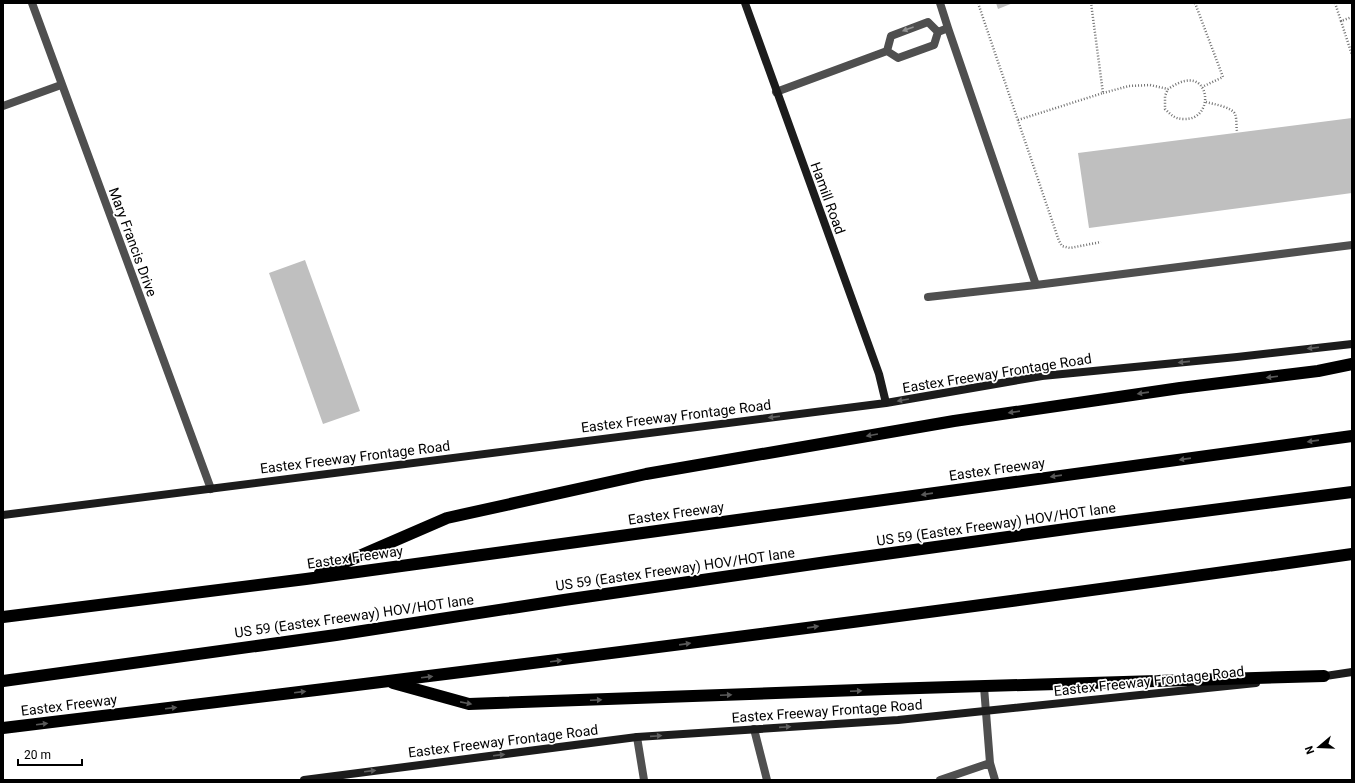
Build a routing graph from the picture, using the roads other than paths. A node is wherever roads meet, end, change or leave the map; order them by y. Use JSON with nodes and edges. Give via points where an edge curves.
{"nodes":[{"id":1,"x":32,"y":3,"type":"edge"},
{"id":2,"x":745,"y":3,"type":"edge"},
{"id":3,"x":940,"y":3,"type":"edge"},
{"id":4,"x":948,"y":28,"type":"junction"},
{"id":5,"x":938,"y":32,"type":"junction"},
{"id":6,"x":887,"y":51,"type":"junction"},
{"id":7,"x":61,"y":85,"type":"junction"},
{"id":8,"x":776,"y":92,"type":"junction"},
{"id":9,"x":3,"y":106,"type":"edge"},
{"id":10,"x":1352,"y":245,"type":"edge"},
{"id":11,"x":1036,"y":285,"type":"junction"},
{"id":12,"x":928,"y":297,"type":"dead end"},
{"id":13,"x":1352,"y":344,"type":"edge"},
{"id":14,"x":1352,"y":364,"type":"edge"},
{"id":15,"x":886,"y":403,"type":"junction"},
{"id":16,"x":1352,"y":436,"type":"edge"},
{"id":17,"x":211,"y":489,"type":"junction"},
{"id":18,"x":1352,"y":492,"type":"edge"},
{"id":19,"x":3,"y":515,"type":"edge"},
{"id":20,"x":1352,"y":554,"type":"edge"},
{"id":21,"x":306,"y":579,"type":"junction"},
{"id":22,"x":3,"y":617,"type":"edge"},
{"id":23,"x":1352,"y":672,"type":"edge"},
{"id":24,"x":1324,"y":676,"type":"junction"},
{"id":25,"x":3,"y":681,"type":"edge"},
{"id":26,"x":388,"y":682,"type":"junction"},
{"id":27,"x":984,"y":687,"type":"junction"},
{"id":28,"x":986,"y":711,"type":"junction"},
{"id":29,"x":3,"y":728,"type":"edge"},
{"id":30,"x":754,"y":730,"type":"junction"},
{"id":31,"x":637,"y":737,"type":"junction"},
{"id":32,"x":990,"y":763,"type":"junction"},
{"id":33,"x":304,"y":780,"type":"edge"},
{"id":34,"x":644,"y":780,"type":"edge"},
{"id":35,"x":768,"y":780,"type":"edge"},
{"id":36,"x":940,"y":780,"type":"edge"},
{"id":37,"x":995,"y":780,"type":"edge"}],
"edges":[{"from":1,"to":7,"type":"street","name":"Mary Francis Drive"},
{"from":2,"to":8,"type":"main road","name":"Hamill Road"},
{"from":3,"to":4,"type":"street"},
{"from":4,"to":5,"type":"street"},
{"from":4,"to":11,"type":"street"},
{"from":5,"to":6,"type":"street","via":[[934,45],[898,58]]},
{"from":5,"to":6,"type":"street","one_way":true,"via":[[928,22],[891,36]]},
{"from":6,"to":8,"type":"street"},
{"from":7,"to":9,"type":"street"},
{"from":7,"to":17,"type":"street","name":"Mary Francis Drive"},
{"from":8,"to":15,"type":"main road","name":"Hamill Road","via":[[879,374]]},
{"from":10,"to":11,"type":"street"},
{"from":11,"to":12,"type":"street"},
{"from":13,"to":15,"type":"main road","name":"Eastex Freeway Frontage Road","one_way":true,"via":[[1042,376]]},
{"from":14,"to":21,"type":"highway","one_way":true,"via":[[1318,371],[954,421],[646,474],[447,518]]},
{"from":15,"to":17,"type":"main road","name":"Eastex Freeway Frontage Road","one_way":true},
{"from":16,"to":21,"type":"highway","name":"Eastex Freeway","one_way":true},
{"from":17,"to":19,"type":"main road","name":"Eastex Freeway Frontage Road"},
{"from":18,"to":25,"type":"highway","name":"US 59 (Eastex Freeway) HOV/HOT lane","via":[[827,562],[336,636]]},
{"from":26,"to":20,"type":"highway","name":"Eastex Freeway","one_way":true},
{"from":21,"to":22,"type":"highway","name":"Eastex Freeway"},
{"from":23,"to":24,"type":"main road","name":"Eastex Freeway Frontage Road"},
{"from":24,"to":27,"type":"highway"},
{"from":24,"to":28,"type":"main road","name":"Eastex Freeway Frontage Road"},
{"from":26,"to":27,"type":"highway","one_way":true,"via":[[469,704]]},
{"from":29,"to":26,"type":"highway","name":"Eastex Freeway","one_way":true},
{"from":27,"to":28,"type":"street"},
{"from":30,"to":28,"type":"main road","name":"Eastex Freeway Frontage Road","one_way":true},
{"from":28,"to":32,"type":"street"},
{"from":31,"to":30,"type":"main road","name":"Eastex Freeway Frontage Road","one_way":true},
{"from":30,"to":35,"type":"street"},
{"from":33,"to":31,"type":"main road","name":"Eastex Freeway Frontage Road","one_way":true},
{"from":31,"to":34,"type":"street"},
{"from":32,"to":36,"type":"street"},
{"from":32,"to":37,"type":"street"}]}
